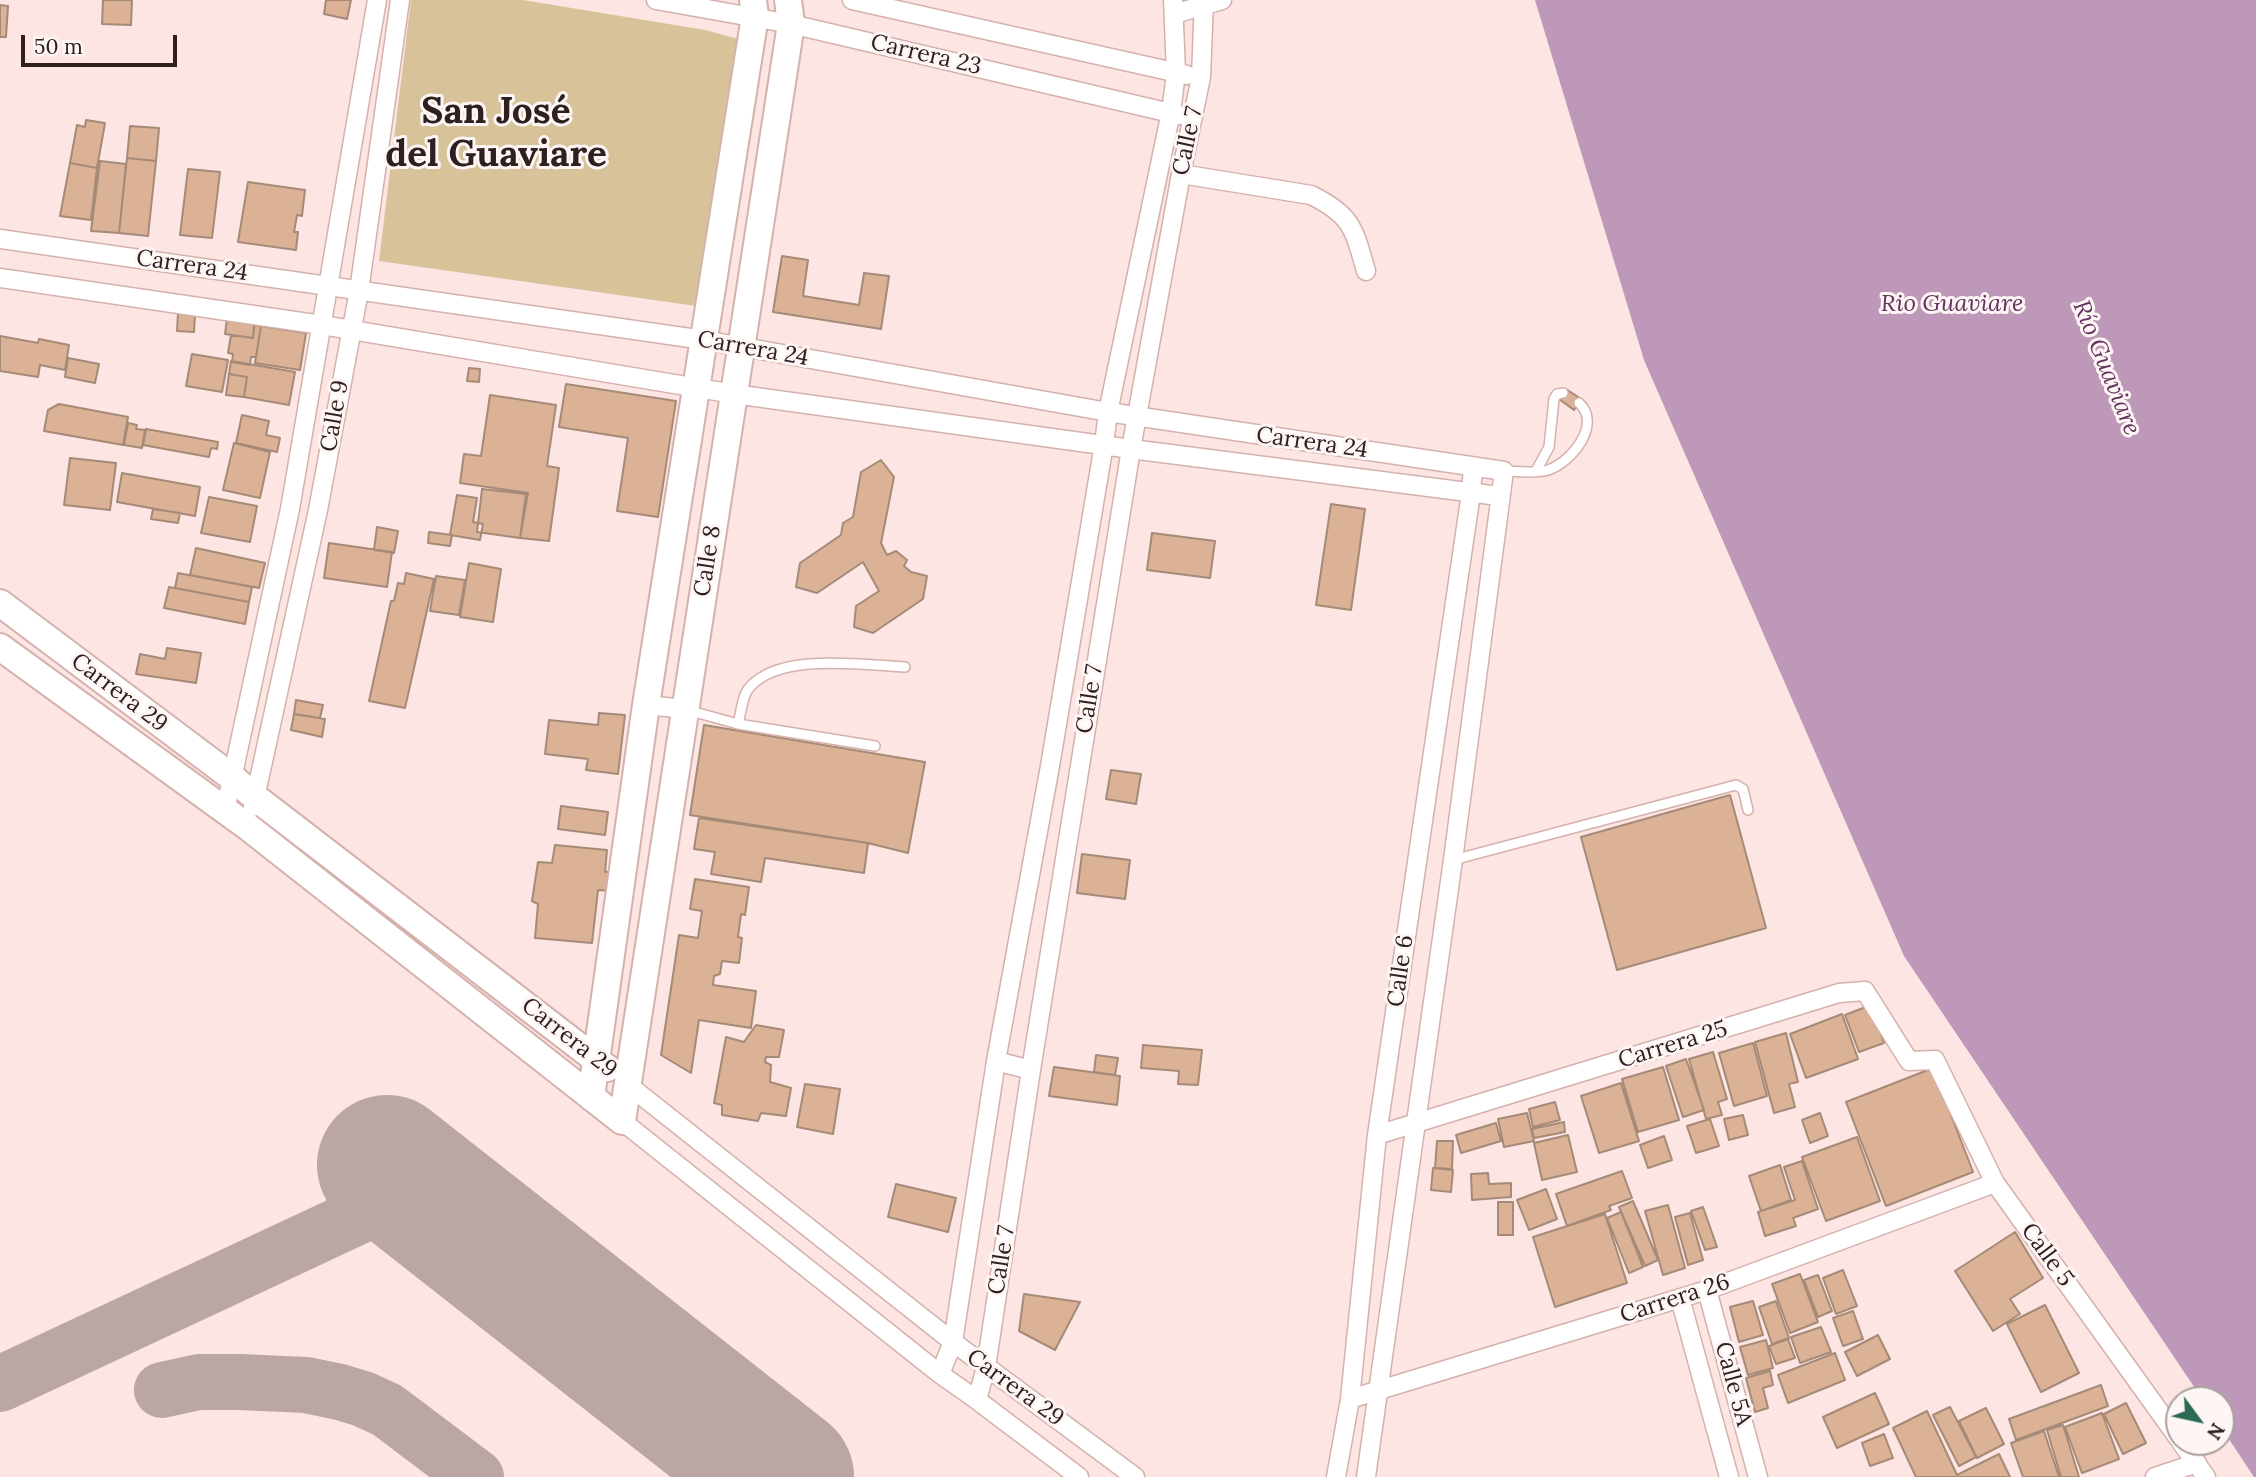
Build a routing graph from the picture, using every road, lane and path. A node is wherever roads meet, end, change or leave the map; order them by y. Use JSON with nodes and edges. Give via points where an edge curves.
{"nodes":[{"id":1,"x":377,"y":0,"type":"edge"},
{"id":2,"x":400,"y":0,"type":"edge"},
{"id":3,"x":656,"y":0,"type":"edge"},
{"id":4,"x":852,"y":0,"type":"edge"},
{"id":5,"x":1222,"y":0,"type":"edge"},
{"id":6,"x":1204,"y":3,"type":"edge"},
{"id":7,"x":1173,"y":7,"type":"edge"},
{"id":8,"x":754,"y":8,"type":"edge"},
{"id":9,"x":790,"y":12,"type":"edge"},
{"id":10,"x":1176,"y":73,"type":"junction"},
{"id":11,"x":1201,"y":77,"type":"junction"},
{"id":12,"x":1171,"y":113,"type":"junction"},
{"id":13,"x":1193,"y":119,"type":"junction"},
{"id":14,"x":1181,"y":174,"type":"junction"},
{"id":15,"x":0,"y":239,"type":"edge"},
{"id":16,"x":1366,"y":271,"type":"dead end"},
{"id":17,"x":0,"y":278,"type":"edge"},
{"id":18,"x":327,"y":286,"type":"junction"},
{"id":19,"x":359,"y":290,"type":"junction"},
{"id":20,"x":321,"y":325,"type":"junction"},
{"id":21,"x":351,"y":330,"type":"junction"},
{"id":22,"x":704,"y":340,"type":"junction"},
{"id":23,"x":741,"y":346,"type":"junction"},
{"id":24,"x":697,"y":387,"type":"junction"},
{"id":25,"x":1563,"y":393,"type":"dead end"},
{"id":26,"x":734,"y":394,"type":"junction"},
{"id":27,"x":1578,"y":402,"type":"dead end"},
{"id":28,"x":1108,"y":412,"type":"junction"},
{"id":29,"x":1138,"y":417,"type":"junction"},
{"id":30,"x":1104,"y":444,"type":"junction"},
{"id":31,"x":1131,"y":449,"type":"junction"},
{"id":32,"x":1473,"y":467,"type":"junction"},
{"id":33,"x":1504,"y":471,"type":"junction"},
{"id":34,"x":1536,"y":471,"type":"junction"},
{"id":35,"x":1471,"y":493,"type":"junction"},
{"id":36,"x":1499,"y":496,"type":"junction"},
{"id":37,"x":290,"y":509,"type":"junction"},
{"id":38,"x":318,"y":510,"type":"junction"},
{"id":39,"x":0,"y":603,"type":"edge"},
{"id":40,"x":0,"y":647,"type":"edge"},
{"id":41,"x":905,"y":667,"type":"dead end"},
{"id":42,"x":646,"y":705,"type":"junction"},
{"id":43,"x":685,"y":709,"type":"junction"},
{"id":44,"x":738,"y":724,"type":"junction"},
{"id":45,"x":874,"y":746,"type":"dead end"},
{"id":46,"x":1050,"y":766,"type":"junction"},
{"id":47,"x":1079,"y":772,"type":"junction"},
{"id":48,"x":233,"y":778,"type":"junction"},
{"id":49,"x":256,"y":797,"type":"junction"},
{"id":50,"x":1748,"y":810,"type":"dead end"},
{"id":51,"x":225,"y":811,"type":"junction"},
{"id":52,"x":248,"y":827,"type":"junction"},
{"id":53,"x":1453,"y":860,"type":"junction"},
{"id":54,"x":597,"y":1060,"type":"junction"},
{"id":55,"x":1935,"y":1060,"type":"joint"},
{"id":56,"x":996,"y":1061,"type":"junction"},
{"id":57,"x":1031,"y":1070,"type":"junction"},
{"id":58,"x":627,"y":1084,"type":"junction"},
{"id":59,"x":591,"y":1097,"type":"junction"},
{"id":60,"x":622,"y":1121,"type":"junction"},
{"id":61,"x":1417,"y":1122,"type":"junction"},
{"id":62,"x":1377,"y":1135,"type":"junction"},
{"id":63,"x":1995,"y":1183,"type":"junction"},
{"id":64,"x":1707,"y":1290,"type":"junction"},
{"id":65,"x":1680,"y":1298,"type":"junction"},
{"id":66,"x":953,"y":1342,"type":"junction"},
{"id":67,"x":986,"y":1367,"type":"junction"},
{"id":68,"x":940,"y":1374,"type":"junction"},
{"id":69,"x":1379,"y":1390,"type":"junction"},
{"id":70,"x":977,"y":1399,"type":"junction"},
{"id":71,"x":1350,"y":1399,"type":"junction"},
{"id":72,"x":2165,"y":1419,"type":"edge"},
{"id":73,"x":2201,"y":1470,"type":"edge"},
{"id":74,"x":1079,"y":1477,"type":"edge"},
{"id":75,"x":1135,"y":1477,"type":"edge"},
{"id":76,"x":1336,"y":1477,"type":"edge"},
{"id":77,"x":1366,"y":1477,"type":"edge"},
{"id":78,"x":1729,"y":1477,"type":"edge"},
{"id":79,"x":1758,"y":1477,"type":"edge"},
{"id":80,"x":2155,"y":1477,"type":"edge"}],
"edges":[{"from":1,"to":18,"type":"street","name":"Calle 9"},
{"from":2,"to":19,"type":"street","name":"Calle 9"},
{"from":3,"to":8,"type":"street","name":"Carrera 23"},
{"from":4,"to":10,"type":"street","name":"Carrera 23"},
{"from":5,"to":6,"type":"street"},
{"from":6,"to":7,"type":"street"},
{"from":6,"to":11,"type":"street","name":"Calle 7"},
{"from":7,"to":10,"type":"street","name":"Calle 7"},
{"from":8,"to":9,"type":"street","name":"Carrera 23"},
{"from":8,"to":22,"type":"main road","name":"Calle 8"},
{"from":9,"to":12,"type":"street","name":"Carrera 23"},
{"from":9,"to":23,"type":"main road","name":"Calle 8"},
{"from":10,"to":11,"type":"street","name":"Carrera 23"},
{"from":10,"to":12,"type":"street","name":"Calle 7"},
{"from":11,"to":13,"type":"street","name":"Calle 7"},
{"from":12,"to":13,"type":"street","name":"Carrera 23"},
{"from":12,"to":28,"type":"street","name":"Calle 7"},
{"from":13,"to":14,"type":"street","name":"Calle 7"},
{"from":14,"to":16,"type":"street","via":[[1311,195],[1337,209],[1348,222]]},
{"from":14,"to":29,"type":"street","name":"Calle 7"},
{"from":15,"to":18,"type":"street","name":"Carrera 24"},
{"from":17,"to":20,"type":"street","name":"Carrera 24"},
{"from":18,"to":19,"type":"street","name":"Carrera 24"},
{"from":18,"to":20,"type":"street","name":"Calle 9"},
{"from":19,"to":21,"type":"street","name":"Calle 9"},
{"from":19,"to":22,"type":"street","name":"Carrera 24"},
{"from":20,"to":21,"type":"street","name":"Carrera 24"},
{"from":20,"to":37,"type":"street","name":"Calle 9"},
{"from":21,"to":24,"type":"street","name":"Carrera 24"},
{"from":21,"to":38,"type":"street","name":"Calle 9"},
{"from":22,"to":23,"type":"street","name":"Carrera 24"},
{"from":22,"to":24,"type":"main road","name":"Calle 8"},
{"from":23,"to":26,"type":"main road","name":"Calle 8"},
{"from":23,"to":28,"type":"street","name":"Carrera 24"},
{"from":24,"to":26,"type":"street","name":"Carrera 24"},
{"from":24,"to":42,"type":"main road","name":"Calle 8"},
{"from":25,"to":34,"type":"lane","via":[[1554,399],[1549,447]]},
{"from":26,"to":30,"type":"street","name":"Carrera 24"},
{"from":26,"to":43,"type":"main road","name":"Calle 8"},
{"from":27,"to":34,"type":"lane","via":[[1588,421],[1579,444],[1559,464]]},
{"from":28,"to":29,"type":"street","name":"Carrera 24"},
{"from":28,"to":30,"type":"street","name":"Calle 7"},
{"from":29,"to":31,"type":"street","name":"Calle 7"},
{"from":29,"to":32,"type":"street","name":"Carrera 24"},
{"from":30,"to":31,"type":"street","name":"Carrera 24"},
{"from":30,"to":46,"type":"street","name":"Calle 7"},
{"from":31,"to":35,"type":"street","name":"Carrera 24"},
{"from":31,"to":47,"type":"street","name":"Calle 7"},
{"from":32,"to":33,"type":"street","name":"Carrera 24"},
{"from":32,"to":35,"type":"street","name":"Calle 6"},
{"from":33,"to":34,"type":"lane"},
{"from":33,"to":36,"type":"street","name":"Calle 6"},
{"from":35,"to":36,"type":"street","name":"Carrera 24"},
{"from":35,"to":62,"type":"street","name":"Calle 6"},
{"from":36,"to":53,"type":"street","name":"Calle 6"},
{"from":37,"to":38,"type":"street"},
{"from":37,"to":48,"type":"street","name":"Calle 9"},
{"from":38,"to":49,"type":"street","name":"Calle 9"},
{"from":39,"to":48,"type":"main road","name":"Carrera 29"},
{"from":40,"to":51,"type":"main road","name":"Carrera 29"},
{"from":41,"to":44,"type":"lane","via":[[808,662],[789,666],[747,689]]},
{"from":42,"to":43,"type":"street"},
{"from":42,"to":54,"type":"main road","name":"Calle 8"},
{"from":43,"to":44,"type":"lane"},
{"from":43,"to":58,"type":"main road","name":"Calle 8"},
{"from":44,"to":45,"type":"lane"},
{"from":46,"to":47,"type":"street"},
{"from":46,"to":56,"type":"street","name":"Calle 7"},
{"from":47,"to":57,"type":"street","name":"Calle 7"},
{"from":48,"to":49,"type":"main road","name":"Carrera 29"},
{"from":48,"to":51,"type":"street","name":"Calle 9"},
{"from":49,"to":52,"type":"street","name":"Calle 9"},
{"from":49,"to":54,"type":"main road","name":"Carrera 29"},
{"from":50,"to":53,"type":"lane","via":[[1744,789],[1736,785]]},
{"from":51,"to":52,"type":"main road","name":"Carrera 29"},
{"from":52,"to":59,"type":"main road","name":"Carrera 29"},
{"from":53,"to":61,"type":"street","name":"Calle 6"},
{"from":54,"to":58,"type":"main road","name":"Carrera 29"},
{"from":54,"to":59,"type":"main road","name":"Calle 8"},
{"from":55,"to":61,"type":"street","name":"Carrera 25","via":[[1909,1061],[1865,991],[1839,993]]},
{"from":55,"to":63,"type":"street","name":"Calle 5"},
{"from":56,"to":57,"type":"street"},
{"from":56,"to":66,"type":"street","name":"Calle 7"},
{"from":57,"to":67,"type":"street","name":"Calle 7"},
{"from":58,"to":60,"type":"main road","name":"Calle 8"},
{"from":58,"to":66,"type":"street","name":"Carrera 29"},
{"from":59,"to":60,"type":"main road","name":"Carrera 29"},
{"from":60,"to":68,"type":"street","name":"Carrera 29"},
{"from":61,"to":62,"type":"street","name":"Carrera 25"},
{"from":61,"to":69,"type":"street","name":"Calle 6"},
{"from":62,"to":71,"type":"street","name":"Calle 6"},
{"from":63,"to":64,"type":"street","name":"Carrera 26"},
{"from":63,"to":72,"type":"street","name":"Calle 5"},
{"from":64,"to":65,"type":"street","name":"Carrera 26"},
{"from":64,"to":79,"type":"street","name":"Calle 5A"},
{"from":65,"to":69,"type":"street","name":"Carrera 26"},
{"from":65,"to":78,"type":"street","name":"Calle 5A"},
{"from":66,"to":67,"type":"street","name":"Carrera 29"},
{"from":66,"to":68,"type":"street","name":"Calle 7"},
{"from":67,"to":70,"type":"street","name":"Calle 7"},
{"from":67,"to":75,"type":"street","name":"Carrera 29"},
{"from":68,"to":70,"type":"street","name":"Carrera 29"},
{"from":69,"to":71,"type":"street","name":"Carrera 26"},
{"from":69,"to":77,"type":"street","name":"Calle 6"},
{"from":70,"to":74,"type":"street","name":"Carrera 29"},
{"from":71,"to":76,"type":"street","name":"Calle 6"},
{"from":73,"to":80,"type":"street"}]}
